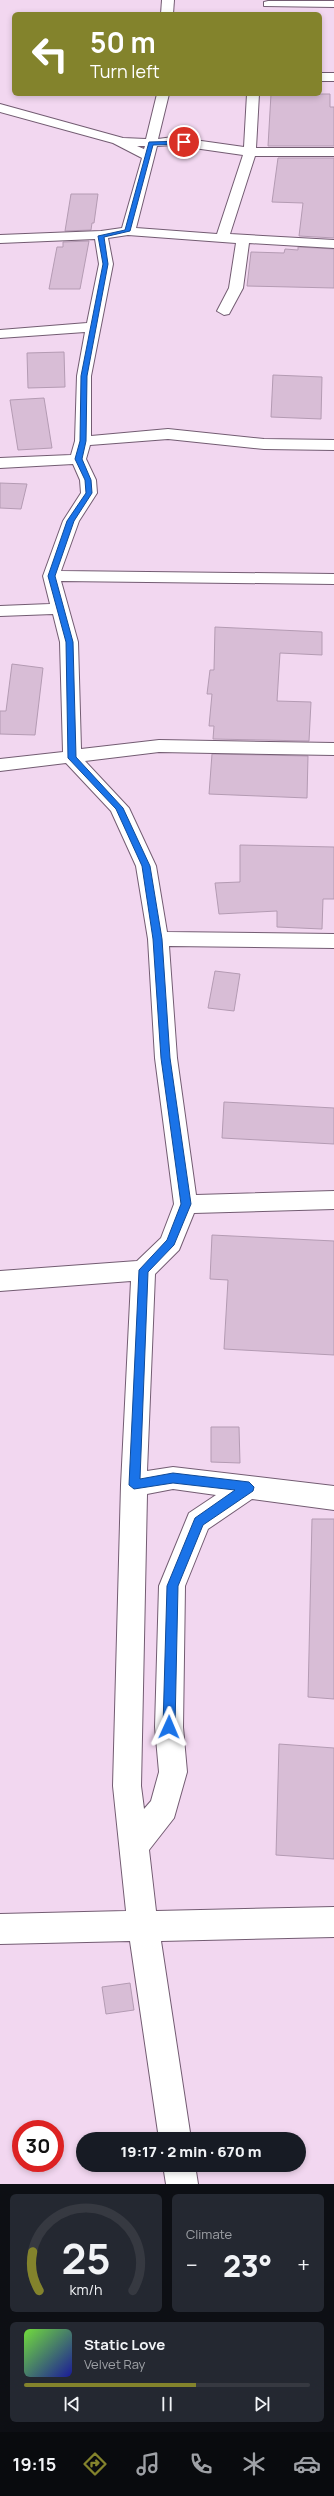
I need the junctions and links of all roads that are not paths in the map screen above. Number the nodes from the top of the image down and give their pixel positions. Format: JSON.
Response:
{"nodes":[{"id":1,"x":168,"y":0,"type":"edge"},
{"id":2,"x":334,"y":4,"type":"edge"},
{"id":3,"x":267,"y":6,"type":"edge"},
{"id":4,"x":167,"y":12,"type":"edge"},
{"id":5,"x":322,"y":77,"type":"edge"},
{"id":6,"x":334,"y":77,"type":"edge"},
{"id":7,"x":163,"y":96,"type":"edge"},
{"id":8,"x":253,"y":96,"type":"edge"},
{"id":9,"x":0,"y":108,"type":"edge"},
{"id":10,"x":117,"y":140,"type":"junction"},
{"id":11,"x":151,"y":143,"type":"junction"},
{"id":12,"x":250,"y":152,"type":"junction"},
{"id":13,"x":334,"y":152,"type":"edge"},
{"id":14,"x":149,"y":157,"type":"junction"},
{"id":15,"x":128,"y":231,"type":"junction"},
{"id":16,"x":101,"y":236,"type":"junction"},
{"id":17,"x":222,"y":238,"type":"junction"},
{"id":18,"x":0,"y":239,"type":"edge"},
{"id":19,"x":243,"y":239,"type":"junction"},
{"id":20,"x":334,"y":244,"type":"edge"},
{"id":21,"x":224,"y":311,"type":"dead end"},
{"id":22,"x":94,"y":327,"type":"junction"},
{"id":23,"x":0,"y":334,"type":"edge"},
{"id":24,"x":334,"y":445,"type":"edge"},
{"id":25,"x":81,"y":450,"type":"junction"},
{"id":26,"x":0,"y":463,"type":"edge"},
{"id":27,"x":52,"y":576,"type":"junction"},
{"id":28,"x":334,"y":579,"type":"edge"},
{"id":29,"x":60,"y":609,"type":"junction"},
{"id":30,"x":0,"y":611,"type":"edge"},
{"id":31,"x":334,"y":749,"type":"edge"},
{"id":32,"x":72,"y":758,"type":"junction"},
{"id":33,"x":0,"y":765,"type":"edge"},
{"id":34,"x":158,"y":939,"type":"junction"},
{"id":35,"x":334,"y":942,"type":"edge"},
{"id":36,"x":334,"y":1200,"type":"edge"},
{"id":37,"x":186,"y":1204,"type":"junction"},
{"id":38,"x":144,"y":1270,"type":"junction"},
{"id":39,"x":0,"y":1281,"type":"edge"},
{"id":40,"x":134,"y":1485,"type":"junction"},
{"id":41,"x":249,"y":1487,"type":"junction"},
{"id":42,"x":334,"y":1498,"type":"edge"},
{"id":43,"x":134,"y":1846,"type":"junction"},
{"id":44,"x":334,"y":1922,"type":"edge"},
{"id":45,"x":143,"y":1924,"type":"junction"},
{"id":46,"x":0,"y":1929,"type":"edge"},
{"id":47,"x":174,"y":2132,"type":"edge"},
{"id":48,"x":180,"y":2172,"type":"edge"},
{"id":49,"x":182,"y":2184,"type":"edge"}],
"edges":[{"from":1,"to":4,"type":"street"},
{"from":2,"to":3,"type":"street"},
{"from":5,"to":6,"type":"street"},
{"from":7,"to":11,"type":"street"},
{"from":8,"to":12,"type":"street"},
{"from":9,"to":10,"type":"street"},
{"from":10,"to":11,"type":"street"},
{"from":10,"to":14,"type":"street"},
{"from":11,"to":12,"type":"street"},
{"from":11,"to":14,"type":"street"},
{"from":12,"to":13,"type":"street"},
{"from":12,"to":17,"type":"street"},
{"from":14,"to":15,"type":"street"},
{"from":15,"to":16,"type":"street"},
{"from":15,"to":17,"type":"street"},
{"from":16,"to":18,"type":"street"},
{"from":16,"to":22,"type":"street"},
{"from":17,"to":19,"type":"street"},
{"from":19,"to":20,"type":"street"},
{"from":19,"to":21,"type":"street"},
{"from":22,"to":23,"type":"street"},
{"from":22,"to":25,"type":"street"},
{"from":24,"to":25,"type":"street"},
{"from":25,"to":26,"type":"street"},
{"from":25,"to":27,"type":"street"},
{"from":27,"to":28,"type":"street"},
{"from":27,"to":29,"type":"street"},
{"from":29,"to":30,"type":"street"},
{"from":29,"to":32,"type":"street"},
{"from":31,"to":32,"type":"street"},
{"from":32,"to":33,"type":"street"},
{"from":32,"to":34,"type":"street"},
{"from":34,"to":35,"type":"street"},
{"from":34,"to":37,"type":"street"},
{"from":36,"to":37,"type":"street"},
{"from":37,"to":38,"type":"street"},
{"from":38,"to":39,"type":"street"},
{"from":38,"to":40,"type":"street"},
{"from":40,"to":41,"type":"street"},
{"from":40,"to":43,"type":"street"},
{"from":41,"to":42,"type":"street"},
{"from":41,"to":43,"type":"street"},
{"from":43,"to":45,"type":"street"},
{"from":44,"to":45,"type":"street"},
{"from":45,"to":46,"type":"street"},
{"from":45,"to":47,"type":"street"},
{"from":48,"to":49,"type":"street"}]}
